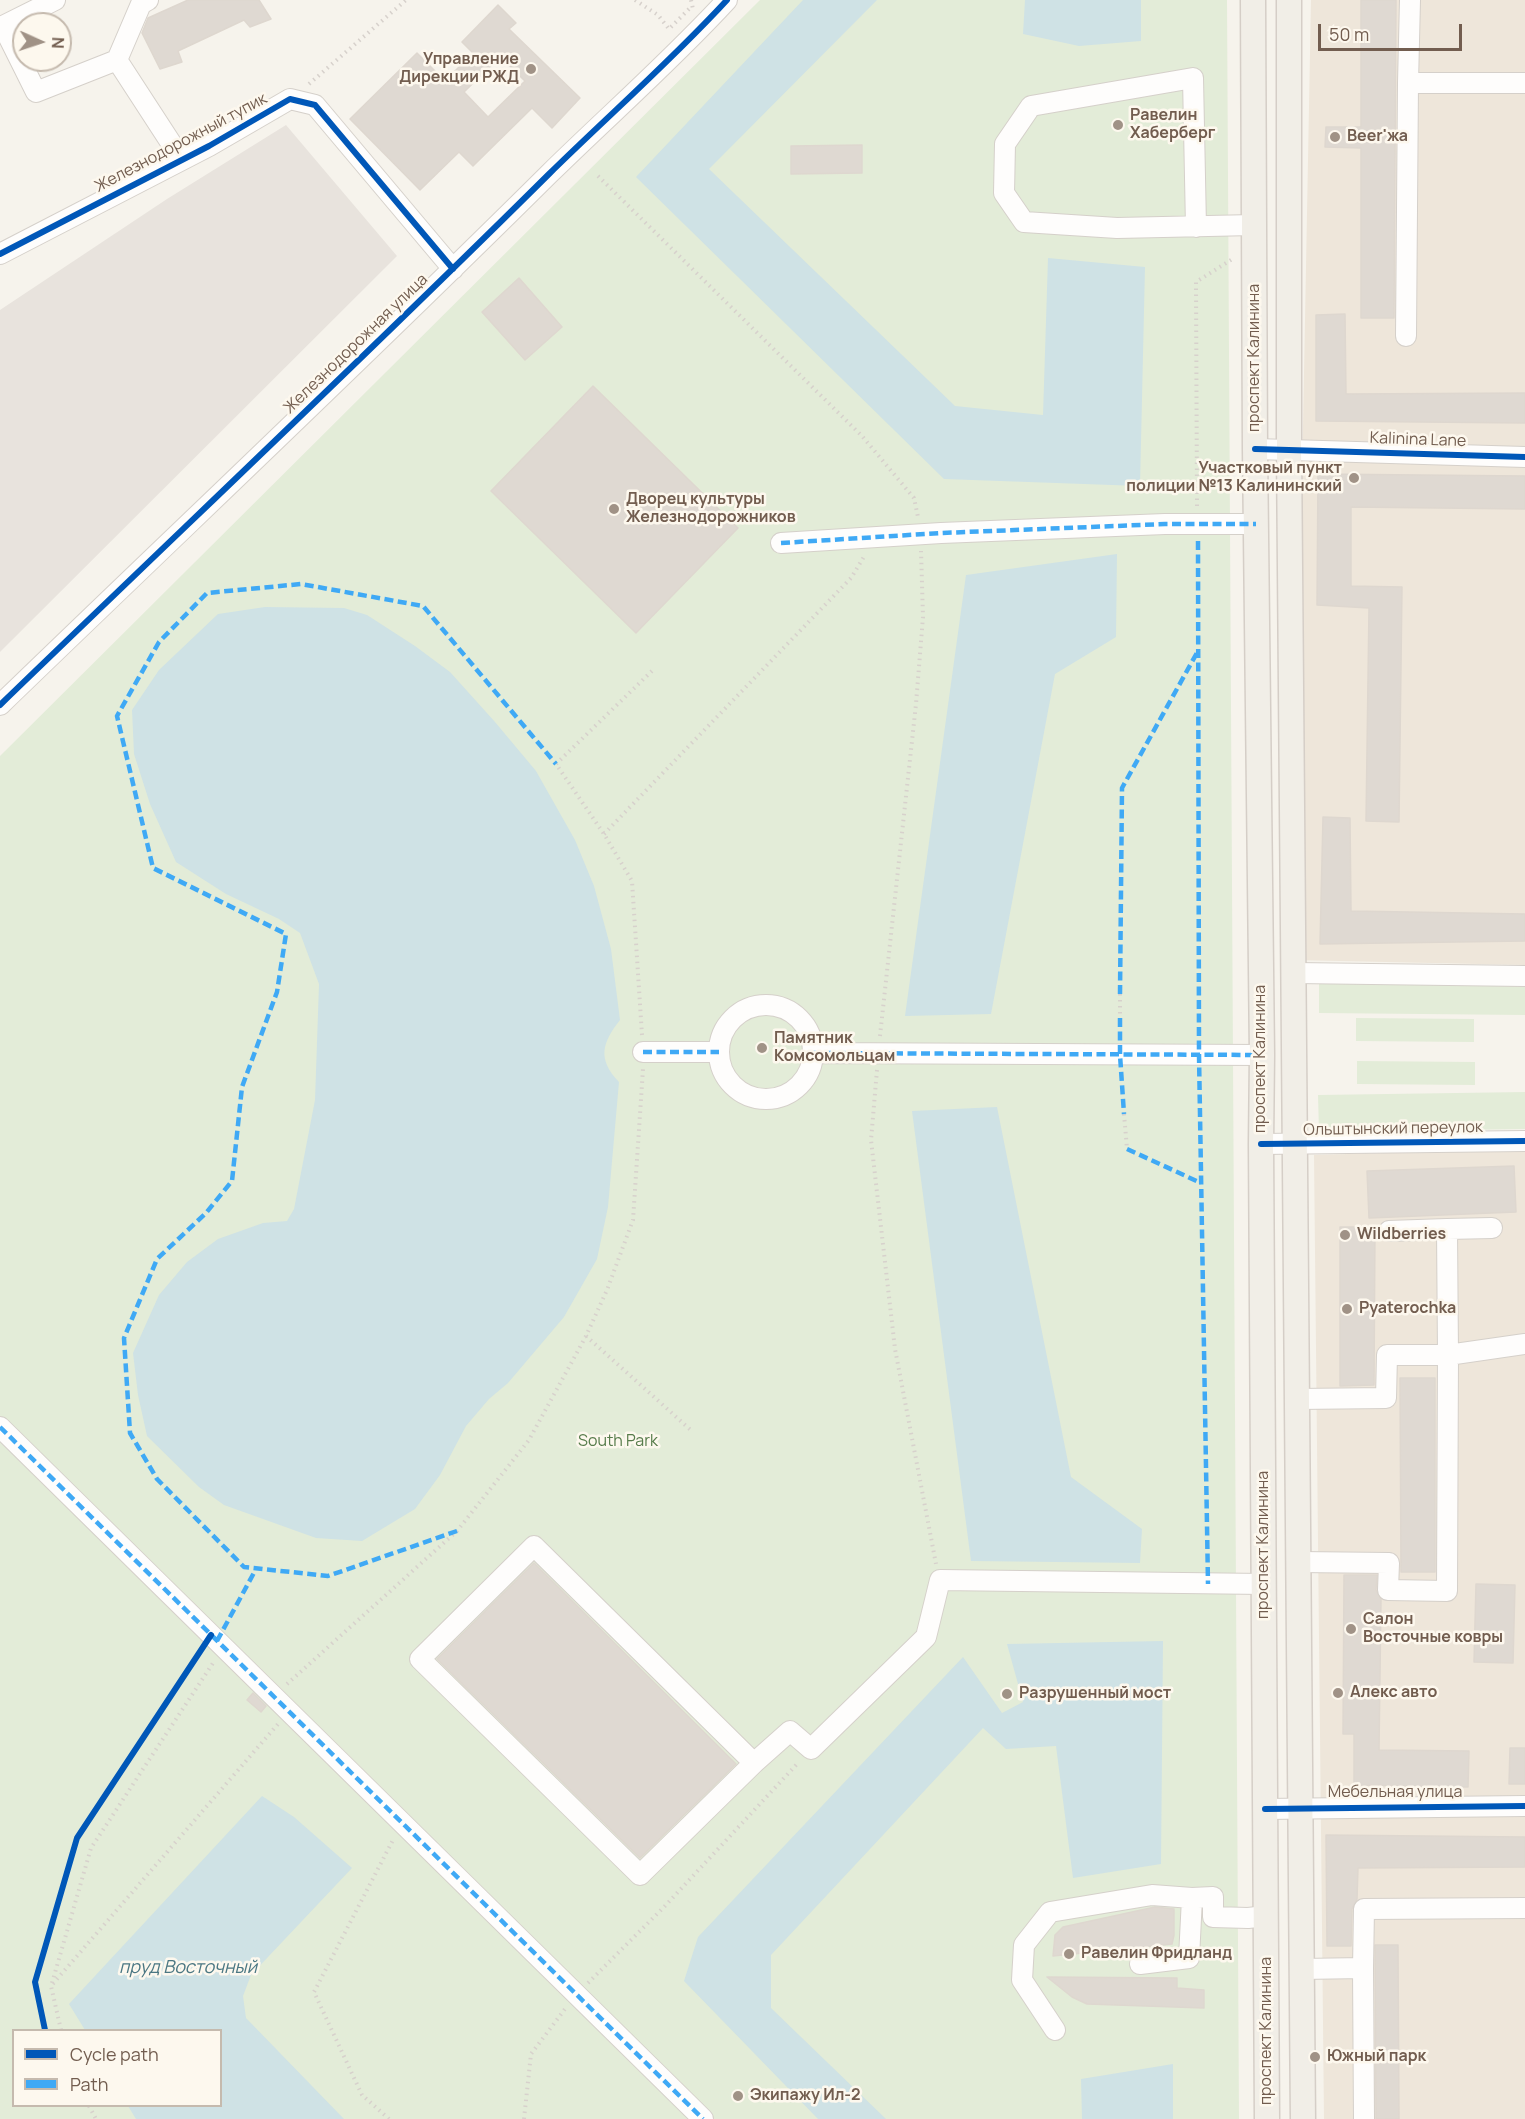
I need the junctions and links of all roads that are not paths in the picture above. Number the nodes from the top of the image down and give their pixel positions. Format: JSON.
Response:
{"nodes":[{"id":1,"x":56,"y":0,"type":"edge"},
{"id":2,"x":148,"y":0,"type":"edge"},
{"id":3,"x":727,"y":0,"type":"edge"},
{"id":4,"x":1253,"y":0,"type":"edge"},
{"id":5,"x":1289,"y":0,"type":"edge"},
{"id":6,"x":1410,"y":0,"type":"edge"},
{"id":7,"x":700,"y":3,"type":"edge"},
{"id":8,"x":697,"y":33,"type":"junction"},
{"id":9,"x":117,"y":60,"type":"junction"},
{"id":10,"x":1408,"y":83,"type":"junction"},
{"id":11,"x":1525,"y":83,"type":"edge"},
{"id":12,"x":182,"y":160,"type":"junction"},
{"id":13,"x":1254,"y":225,"type":"junction"},
{"id":14,"x":1196,"y":226,"type":"junction"},
{"id":15,"x":0,"y":254,"type":"edge"},
{"id":16,"x":453,"y":269,"type":"junction"},
{"id":17,"x":1406,"y":336,"type":"dead end"},
{"id":18,"x":1255,"y":449,"type":"junction"},
{"id":19,"x":1289,"y":449,"type":"junction"},
{"id":20,"x":1525,"y":457,"type":"edge"},
{"id":21,"x":1256,"y":524,"type":"junction"},
{"id":22,"x":781,"y":543,"type":"dead end"},
{"id":23,"x":0,"y":705,"type":"edge"},
{"id":24,"x":1295,"y":973,"type":"junction"},
{"id":25,"x":1525,"y":976,"type":"edge"},
{"id":26,"x":643,"y":1052,"type":"road end"},
{"id":27,"x":719,"y":1052,"type":"junction"},
{"id":28,"x":813,"y":1053,"type":"junction"},
{"id":29,"x":1262,"y":1055,"type":"junction"},
{"id":30,"x":1525,"y":1142,"type":"edge"},
{"id":31,"x":1261,"y":1144,"type":"junction"},
{"id":32,"x":1296,"y":1144,"type":"junction"},
{"id":33,"x":1492,"y":1228,"type":"dead end"},
{"id":34,"x":1447,"y":1229,"type":"junction"},
{"id":35,"x":1389,"y":1231,"type":"dead end"},
{"id":36,"x":1525,"y":1344,"type":"edge"},
{"id":37,"x":1448,"y":1355,"type":"junction"},
{"id":38,"x":1298,"y":1399,"type":"junction"},
{"id":39,"x":0,"y":1428,"type":"edge"},
{"id":40,"x":1299,"y":1562,"type":"junction"},
{"id":41,"x":1264,"y":1584,"type":"junction"},
{"id":42,"x":754,"y":1764,"type":"junction"},
{"id":43,"x":1525,"y":1806,"type":"edge"},
{"id":44,"x":1301,"y":1808,"type":"junction"},
{"id":45,"x":1265,"y":1809,"type":"junction"},
{"id":46,"x":1192,"y":1898,"type":"junction"},
{"id":47,"x":1525,"y":1908,"type":"edge"},
{"id":48,"x":1266,"y":1916,"type":"junction"},
{"id":49,"x":1140,"y":1964,"type":"dead end"},
{"id":50,"x":1363,"y":1968,"type":"junction"},
{"id":51,"x":1302,"y":1969,"type":"junction"},
{"id":52,"x":1055,"y":2030,"type":"dead end"},
{"id":53,"x":703,"y":2119,"type":"edge"},
{"id":54,"x":1267,"y":2119,"type":"edge"},
{"id":55,"x":1303,"y":2119,"type":"edge"},
{"id":56,"x":1364,"y":2119,"type":"edge"}],
"edges":[{"from":1,"to":9,"type":"street"},
{"from":2,"to":9,"type":"street"},
{"from":3,"to":8,"type":"street","name":"Железнодорожная улица"},
{"from":4,"to":13,"type":"main road","name":"проспект Калинина"},
{"from":5,"to":19,"type":"main road","name":"проспект Калинина"},
{"from":6,"to":10,"type":"street"},
{"from":7,"to":8,"type":"street","name":"Железнодорожная улица"},
{"from":8,"to":16,"type":"street","name":"Железнодорожная улица"},
{"from":9,"to":12,"type":"street"},
{"from":10,"to":11,"type":"street"},
{"from":10,"to":17,"type":"street"},
{"from":12,"to":15,"type":"street","name":"Железнодорожный тупик"},
{"from":12,"to":16,"type":"street","name":"Железнодорожный тупик"},
{"from":13,"to":14,"type":"street"},
{"from":13,"to":18,"type":"main road","name":"проспект Калинина"},
{"from":14,"to":14,"type":"street"},
{"from":16,"to":23,"type":"street","name":"Железнодорожная улица"},
{"from":18,"to":19,"type":"street"},
{"from":18,"to":21,"type":"main road","name":"проспект Калинина"},
{"from":19,"to":20,"type":"street"},
{"from":19,"to":24,"type":"main road","name":"проспект Калинина"},
{"from":21,"to":22,"type":"street"},
{"from":21,"to":29,"type":"main road","name":"проспект Калинина"},
{"from":24,"to":25,"type":"street"},
{"from":24,"to":32,"type":"main road","name":"проспект Калинина"},
{"from":26,"to":27,"type":"street"},
{"from":27,"to":28,"type":"street"},
{"from":27,"to":28,"type":"street"},
{"from":28,"to":29,"type":"street"},
{"from":29,"to":31,"type":"main road","name":"проспект Калинина"},
{"from":30,"to":32,"type":"street","name":"Ольштынский переулок"},
{"from":31,"to":32,"type":"street","name":"Ольштынский переулок"},
{"from":31,"to":41,"type":"main road","name":"проспект Калинина"},
{"from":32,"to":38,"type":"main road","name":"проспект Калинина"},
{"from":33,"to":34,"type":"street"},
{"from":34,"to":35,"type":"street"},
{"from":34,"to":37,"type":"street"},
{"from":36,"to":37,"type":"street"},
{"from":37,"to":38,"type":"street"},
{"from":37,"to":40,"type":"street"},
{"from":38,"to":40,"type":"main road","name":"проспект Калинина"},
{"from":39,"to":53,"type":"street"},
{"from":40,"to":44,"type":"main road","name":"проспект Калинина"},
{"from":41,"to":42,"type":"street"},
{"from":41,"to":45,"type":"main road","name":"проспект Калинина"},
{"from":42,"to":42,"type":"street"},
{"from":43,"to":44,"type":"street","name":"Мебельная улица"},
{"from":44,"to":45,"type":"street","name":"Мебельная улица"},
{"from":44,"to":51,"type":"main road","name":"проспект Калинина"},
{"from":45,"to":48,"type":"main road","name":"проспект Калинина"},
{"from":46,"to":48,"type":"street"},
{"from":46,"to":49,"type":"street"},
{"from":46,"to":52,"type":"street"},
{"from":47,"to":50,"type":"street"},
{"from":48,"to":54,"type":"main road","name":"проспект Калинина"},
{"from":50,"to":51,"type":"street"},
{"from":50,"to":56,"type":"street"},
{"from":51,"to":55,"type":"main road","name":"проспект Калинина"}]}
